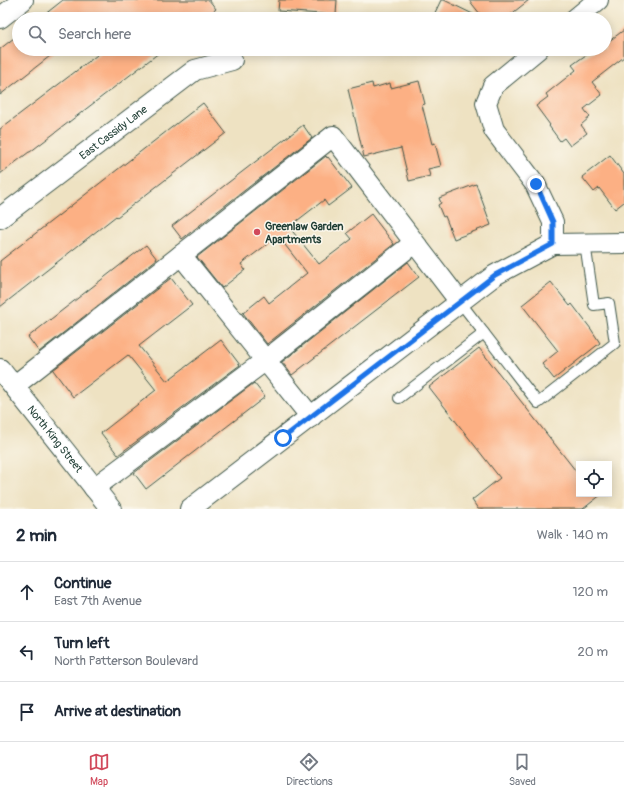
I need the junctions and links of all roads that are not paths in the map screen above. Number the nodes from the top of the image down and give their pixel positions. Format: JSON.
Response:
{"nodes":[{"id":1,"x":23,"y":0,"type":"edge"},
{"id":2,"x":598,"y":0,"type":"edge"},
{"id":3,"x":583,"y":12,"type":"edge"},
{"id":4,"x":0,"y":18,"type":"edge"},
{"id":5,"x":529,"y":56,"type":"edge"},
{"id":6,"x":232,"y":60,"type":"dead end"},
{"id":7,"x":0,"y":218,"type":"edge"},
{"id":8,"x":414,"y":243,"type":"junction"},
{"id":9,"x":585,"y":243,"type":"junction"},
{"id":10,"x":624,"y":243,"type":"edge"},
{"id":11,"x":553,"y":244,"type":"junction"},
{"id":12,"x":181,"y":255,"type":"junction"},
{"id":13,"x":460,"y":302,"type":"junction"},
{"id":14,"x":484,"y":333,"type":"junction"},
{"id":15,"x":266,"y":360,"type":"junction"},
{"id":16,"x":0,"y":369,"type":"edge"},
{"id":17,"x":14,"y":386,"type":"junction"},
{"id":18,"x":399,"y":398,"type":"dead end"},
{"id":19,"x":311,"y":417,"type":"junction"},
{"id":20,"x":94,"y":488,"type":"junction"},
{"id":21,"x":111,"y":509,"type":"edge"},
{"id":22,"x":190,"y":509,"type":"edge"}],
"edges":[{"from":1,"to":4,"type":"street"},
{"from":2,"to":3,"type":"street"},
{"from":5,"to":11,"type":"street"},
{"from":6,"to":7,"type":"street","name":"East Cassidy Lane"},
{"from":8,"to":12,"type":"street"},
{"from":8,"to":13,"type":"street"},
{"from":8,"to":15,"type":"street"},
{"from":9,"to":10,"type":"street"},
{"from":9,"to":11,"type":"street"},
{"from":9,"to":14,"type":"lane"},
{"from":11,"to":13,"type":"street"},
{"from":12,"to":15,"type":"street"},
{"from":12,"to":17,"type":"street"},
{"from":13,"to":14,"type":"lane"},
{"from":13,"to":19,"type":"street"},
{"from":14,"to":18,"type":"lane"},
{"from":15,"to":19,"type":"street"},
{"from":15,"to":20,"type":"street"},
{"from":16,"to":17,"type":"street","name":"North King Street"},
{"from":17,"to":20,"type":"street","name":"North King Street"},
{"from":19,"to":22,"type":"street"},
{"from":20,"to":21,"type":"street","name":"North King Street"}]}
